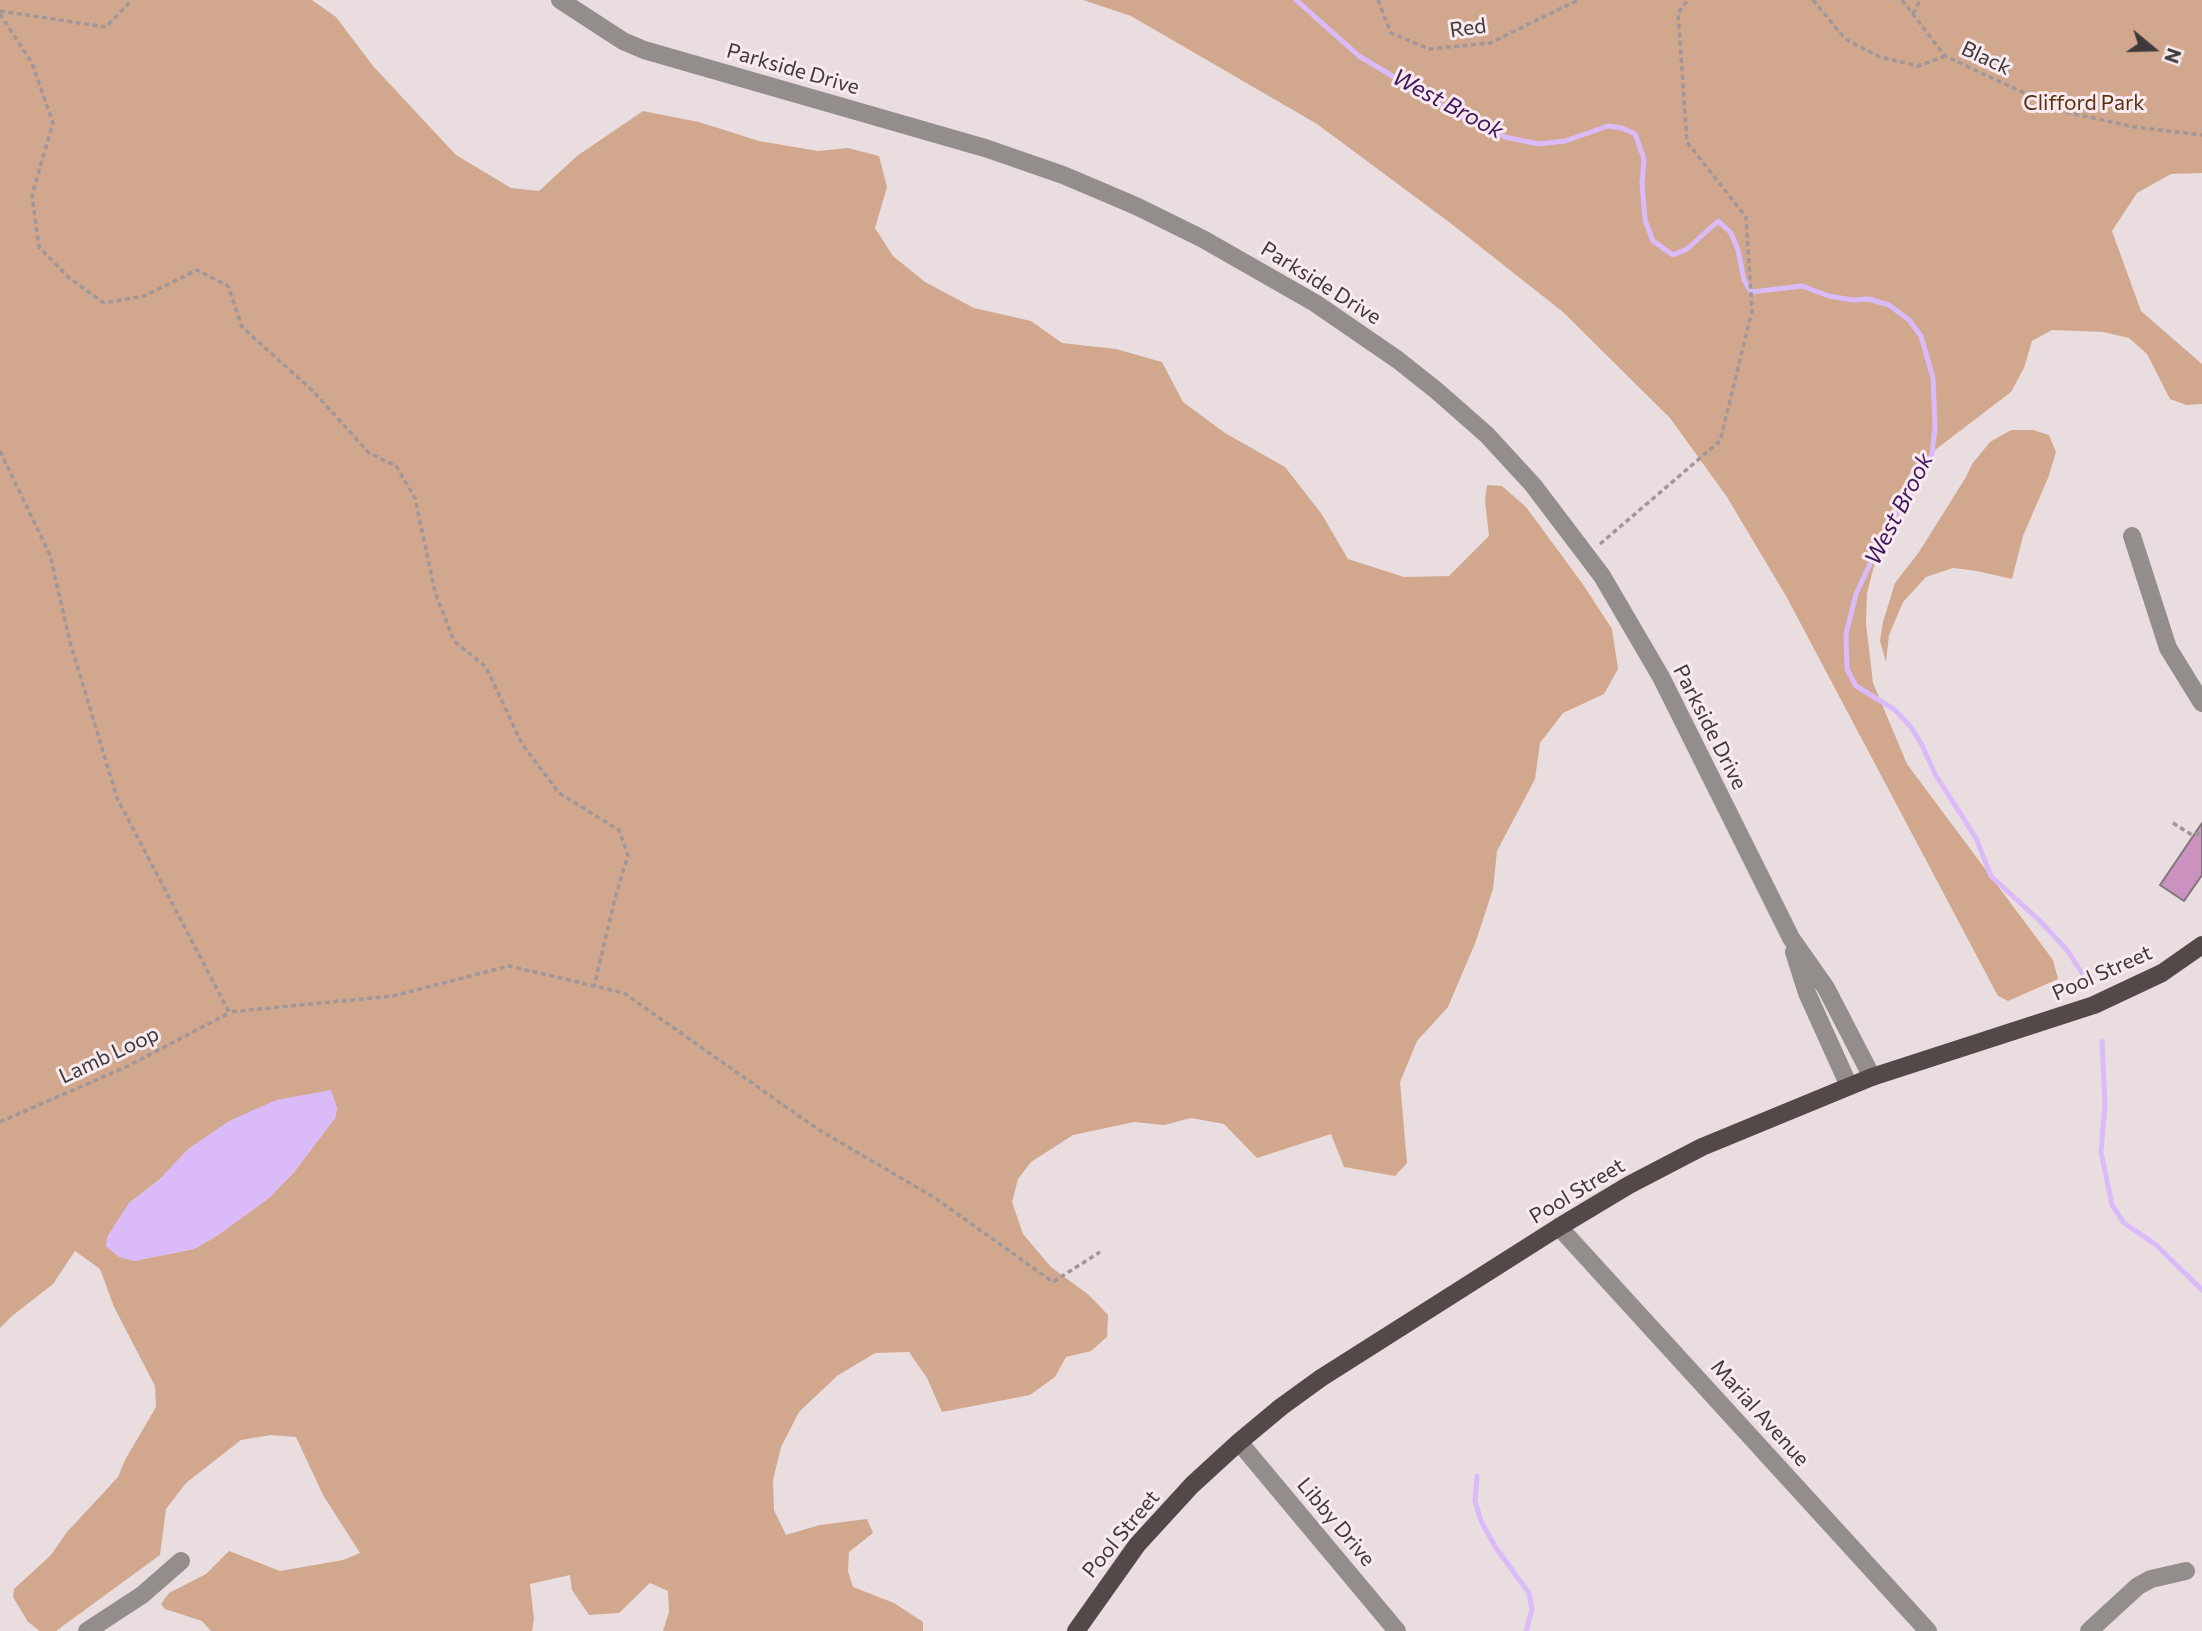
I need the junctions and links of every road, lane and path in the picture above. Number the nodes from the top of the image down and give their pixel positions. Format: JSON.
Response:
{"nodes":[{"id":1,"x":132,"y":0,"type":"edge"},
{"id":2,"x":560,"y":0,"type":"edge"},
{"id":3,"x":1378,"y":0,"type":"edge"},
{"id":4,"x":1578,"y":0,"type":"edge"},
{"id":5,"x":1688,"y":0,"type":"edge"},
{"id":6,"x":1814,"y":0,"type":"edge"},
{"id":7,"x":1902,"y":0,"type":"edge"},
{"id":8,"x":1920,"y":0,"type":"edge"},
{"id":9,"x":0,"y":13,"type":"edge"},
{"id":10,"x":1913,"y":14,"type":"junction"},
{"id":11,"x":1945,"y":56,"type":"junction"},
{"id":12,"x":2202,"y":135,"type":"edge"},
{"id":13,"x":0,"y":451,"type":"edge"},
{"id":14,"x":2132,"y":536,"type":"dead end"},
{"id":15,"x":1587,"y":555,"type":"junction"},
{"id":16,"x":2202,"y":703,"type":"edge"},
{"id":17,"x":2173,"y":823,"type":"dead end"},
{"id":18,"x":2202,"y":833,"type":"edge"},
{"id":19,"x":1791,"y":938,"type":"junction"},
{"id":20,"x":2202,"y":946,"type":"edge"},
{"id":21,"x":594,"y":987,"type":"junction"},
{"id":22,"x":229,"y":1012,"type":"junction"},
{"id":23,"x":1872,"y":1077,"type":"junction"},
{"id":24,"x":1849,"y":1086,"type":"junction"},
{"id":25,"x":0,"y":1122,"type":"edge"},
{"id":26,"x":1559,"y":1227,"type":"junction"},
{"id":27,"x":1100,"y":1252,"type":"dead end"},
{"id":28,"x":1239,"y":1442,"type":"junction"},
{"id":29,"x":181,"y":1561,"type":"dead end"},
{"id":30,"x":2186,"y":1571,"type":"dead end"},
{"id":31,"x":87,"y":1631,"type":"edge"},
{"id":32,"x":1076,"y":1631,"type":"edge"},
{"id":33,"x":1397,"y":1631,"type":"edge"},
{"id":34,"x":1928,"y":1631,"type":"edge"},
{"id":35,"x":2089,"y":1631,"type":"edge"}],
"edges":[{"from":1,"to":9,"type":"path"},
{"from":2,"to":15,"type":"street","name":"Parkside Drive"},
{"from":3,"to":4,"type":"path","name":"Red"},
{"from":5,"to":15,"type":"path"},
{"from":6,"to":11,"type":"path"},
{"from":7,"to":10,"type":"path","name":"Black"},
{"from":8,"to":10,"type":"path"},
{"from":9,"to":21,"type":"path"},
{"from":10,"to":11,"type":"path","name":"Black"},
{"from":11,"to":12,"type":"path","name":"Black"},
{"from":13,"to":22,"type":"path"},
{"from":14,"to":16,"type":"street"},
{"from":15,"to":19,"type":"street","name":"Parkside Drive"},
{"from":17,"to":18,"type":"path"},
{"from":19,"to":23,"type":"street","name":"Parkside Drive"},
{"from":19,"to":24,"type":"street","name":"Parkside Drive"},
{"from":20,"to":23,"type":"main road","name":"Pool Street"},
{"from":21,"to":22,"type":"path"},
{"from":21,"to":27,"type":"path"},
{"from":22,"to":25,"type":"path","name":"Lamb Loop"},
{"from":23,"to":24,"type":"main road","name":"Pool Street"},
{"from":24,"to":26,"type":"main road","name":"Pool Street"},
{"from":26,"to":28,"type":"main road","name":"Pool Street"},
{"from":26,"to":34,"type":"street","name":"Marial Avenue"},
{"from":28,"to":32,"type":"main road","name":"Pool Street"},
{"from":28,"to":33,"type":"street","name":"Libby Drive"},
{"from":29,"to":31,"type":"street"},
{"from":30,"to":35,"type":"street"}]}
